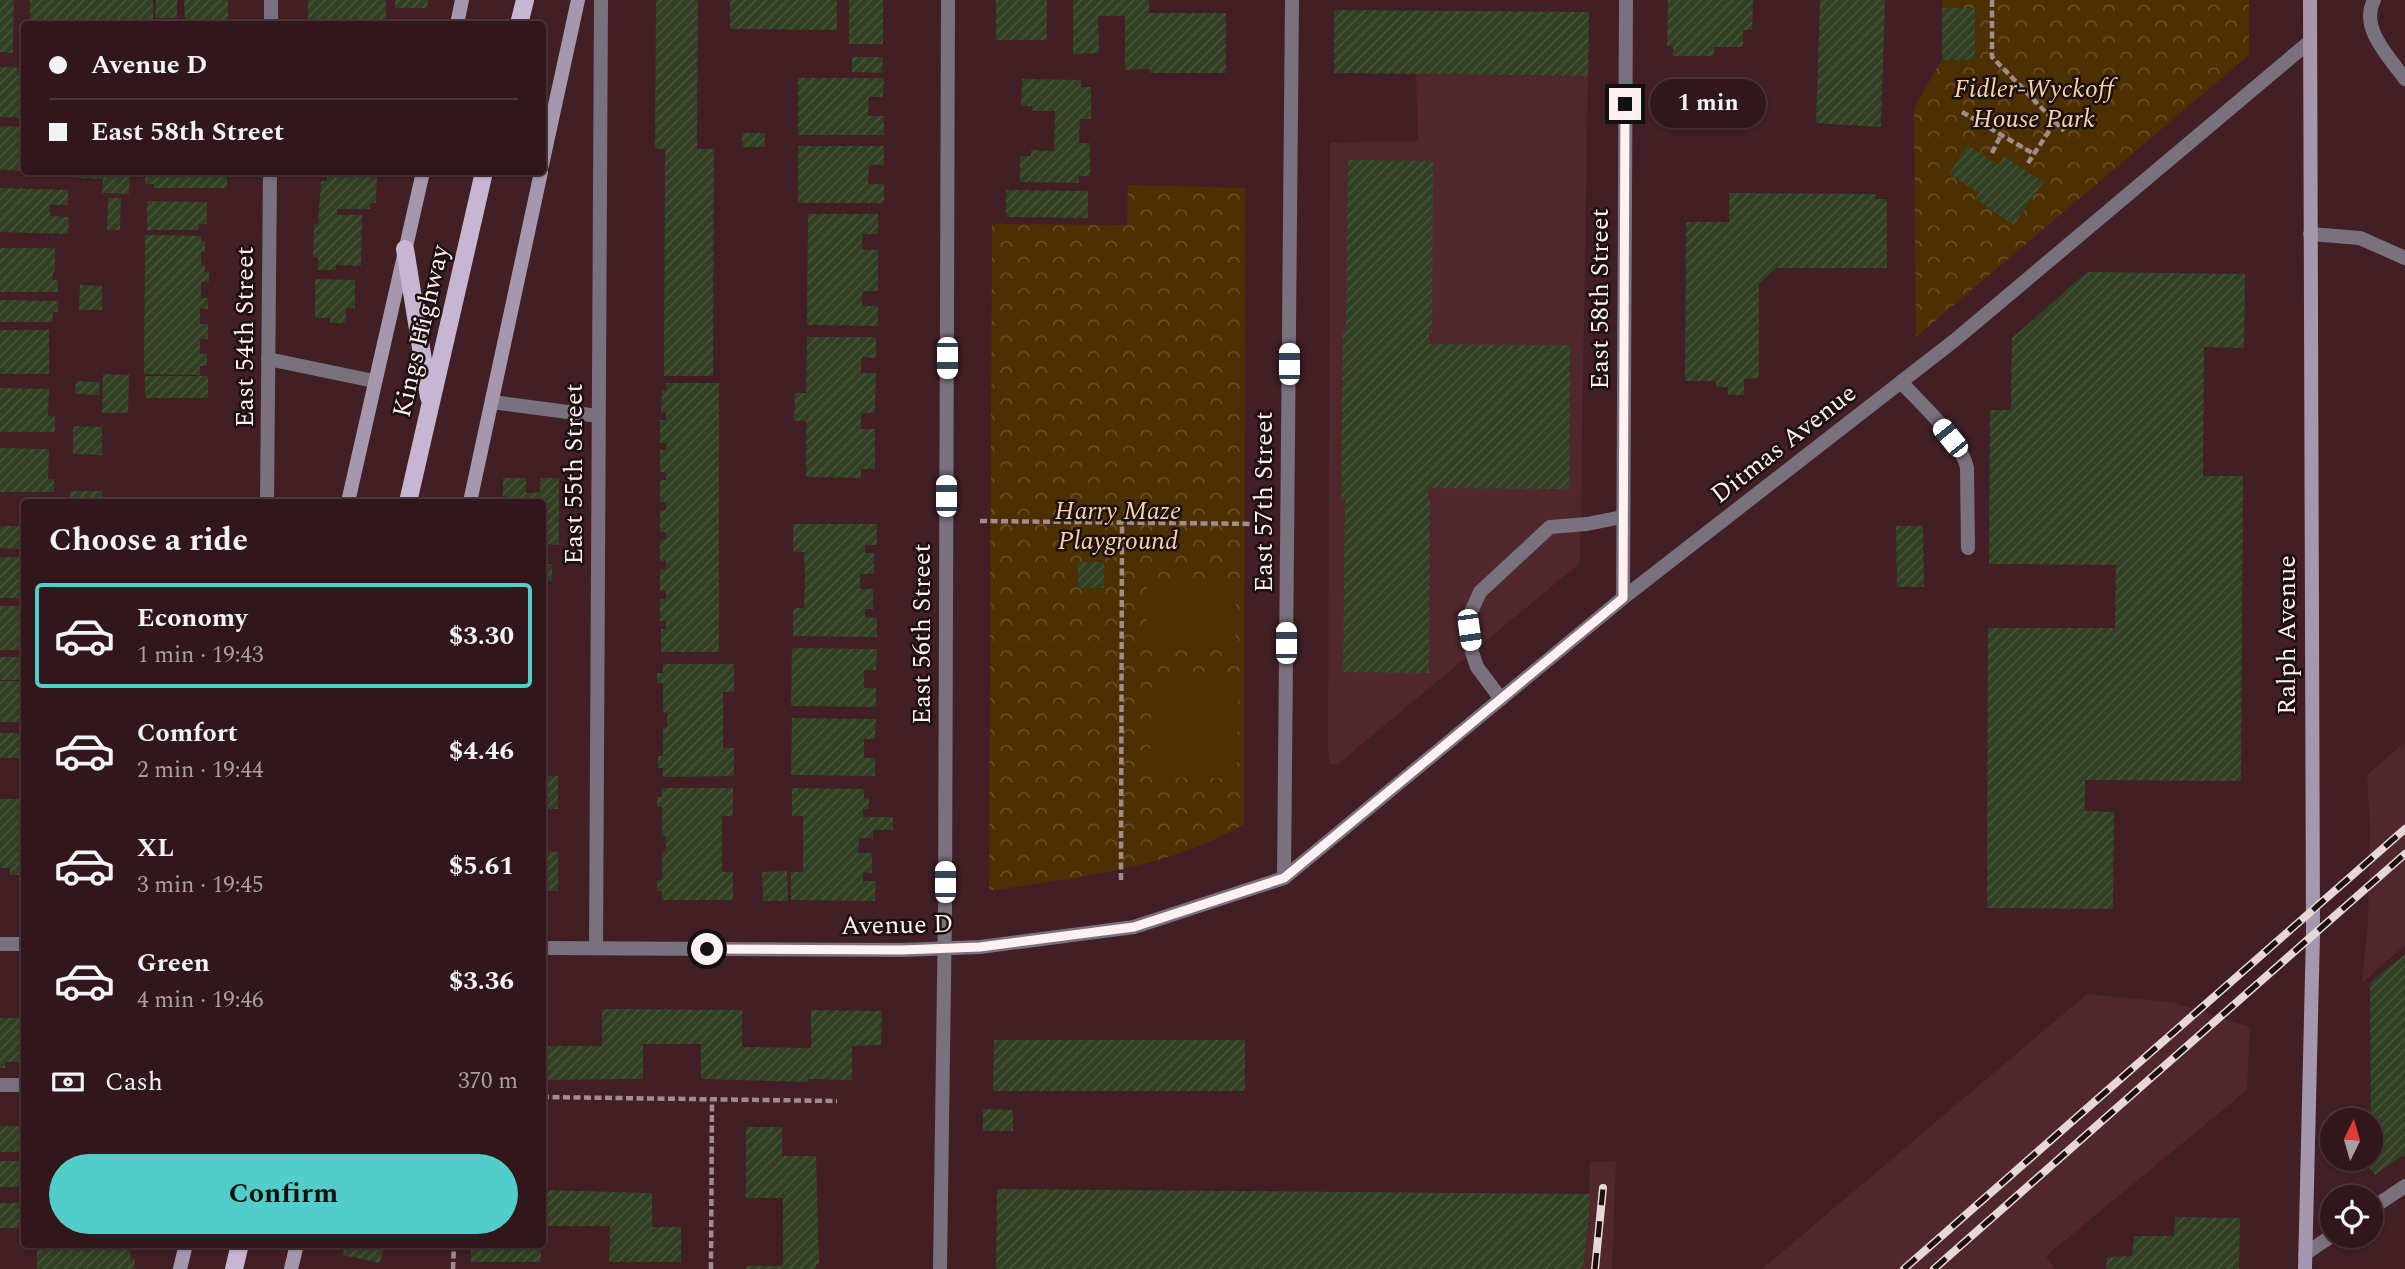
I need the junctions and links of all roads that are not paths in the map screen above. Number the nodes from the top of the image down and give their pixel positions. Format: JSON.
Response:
{"nodes":[{"id":1,"x":271,"y":0,"type":"edge"},
{"id":2,"x":462,"y":0,"type":"edge"},
{"id":3,"x":524,"y":0,"type":"edge"},
{"id":4,"x":578,"y":0,"type":"edge"},
{"id":5,"x":600,"y":0,"type":"edge"},
{"id":6,"x":948,"y":0,"type":"edge"},
{"id":7,"x":1292,"y":0,"type":"edge"},
{"id":8,"x":1626,"y":0,"type":"edge"},
{"id":9,"x":2310,"y":0,"type":"edge"},
{"id":10,"x":2372,"y":7,"type":"edge"},
{"id":11,"x":271,"y":21,"type":"edge"},
{"id":12,"x":458,"y":21,"type":"edge"},
{"id":13,"x":520,"y":21,"type":"edge"},
{"id":14,"x":2308,"y":43,"type":"junction"},
{"id":15,"x":2405,"y":79,"type":"edge"},
{"id":16,"x":546,"y":147,"type":"edge"},
{"id":17,"x":270,"y":175,"type":"edge"},
{"id":18,"x":422,"y":175,"type":"edge"},
{"id":19,"x":484,"y":175,"type":"edge"},
{"id":20,"x":540,"y":175,"type":"edge"},
{"id":21,"x":2310,"y":234,"type":"junction"},
{"id":22,"x":405,"y":249,"type":"junction"},
{"id":23,"x":2405,"y":258,"type":"edge"},
{"id":24,"x":268,"y":359,"type":"junction"},
{"id":25,"x":374,"y":381,"type":"junction"},
{"id":26,"x":1901,"y":382,"type":"junction"},
{"id":27,"x":492,"y":402,"type":"junction"},
{"id":28,"x":430,"y":406,"type":"junction"},
{"id":29,"x":598,"y":416,"type":"junction"},
{"id":30,"x":267,"y":499,"type":"edge"},
{"id":31,"x":349,"y":499,"type":"edge"},
{"id":32,"x":409,"y":499,"type":"edge"},
{"id":33,"x":471,"y":499,"type":"edge"},
{"id":34,"x":1622,"y":517,"type":"junction"},
{"id":35,"x":1968,"y":548,"type":"dead end"},
{"id":36,"x":1623,"y":598,"type":"junction"},
{"id":37,"x":1501,"y":699,"type":"junction"},
{"id":38,"x":1284,"y":878,"type":"junction"},
{"id":39,"x":0,"y":944,"type":"edge"},
{"id":40,"x":21,"y":944,"type":"edge"},
{"id":41,"x":546,"y":948,"type":"edge"},
{"id":42,"x":596,"y":948,"type":"junction"},
{"id":43,"x":944,"y":948,"type":"junction"},
{"id":44,"x":0,"y":1085,"type":"edge"},
{"id":45,"x":21,"y":1086,"type":"edge"},
{"id":46,"x":2405,"y":1186,"type":"edge"},
{"id":47,"x":2383,"y":1201,"type":"edge"},
{"id":48,"x":2320,"y":1244,"type":"edge"},
{"id":49,"x":185,"y":1248,"type":"edge"},
{"id":50,"x":239,"y":1248,"type":"edge"},
{"id":51,"x":295,"y":1248,"type":"edge"},
{"id":52,"x":2305,"y":1254,"type":"junction"},
{"id":53,"x":180,"y":1269,"type":"edge"},
{"id":54,"x":234,"y":1269,"type":"edge"},
{"id":55,"x":291,"y":1269,"type":"edge"},
{"id":56,"x":940,"y":1269,"type":"edge"},
{"id":57,"x":2305,"y":1269,"type":"edge"}],
"edges":[{"from":1,"to":11,"type":"street"},
{"from":2,"to":12,"type":"main road"},
{"from":3,"to":13,"type":"main road"},
{"from":4,"to":16,"type":"main road"},
{"from":5,"to":29,"type":"street","name":"East 55th Street"},
{"from":6,"to":43,"type":"street","name":"East 56th Street"},
{"from":7,"to":38,"type":"street","name":"East 57th Street"},
{"from":8,"to":34,"type":"street","name":"East 58th Street"},
{"from":9,"to":14,"type":"main road","name":"Ralph Avenue"},
{"from":10,"to":15,"type":"street"},
{"from":14,"to":21,"type":"main road","name":"Ralph Avenue"},
{"from":14,"to":26,"type":"street","name":"Ditmas Avenue"},
{"from":17,"to":24,"type":"street","name":"East 54th Street"},
{"from":18,"to":22,"type":"main road","name":"Kings Highway"},
{"from":19,"to":28,"type":"main road","name":"Kings Highway"},
{"from":20,"to":27,"type":"main road"},
{"from":21,"to":23,"type":"street"},
{"from":21,"to":52,"type":"main road","name":"Ralph Avenue"},
{"from":22,"to":25,"type":"main road","name":"Kings Highway"},
{"from":22,"to":28,"type":"main road"},
{"from":24,"to":25,"type":"street","name":"Kings Highway"},
{"from":24,"to":30,"type":"street","name":"East 54th Street"},
{"from":25,"to":31,"type":"main road","name":"Kings Highway"},
{"from":26,"to":35,"type":"street"},
{"from":26,"to":36,"type":"street","name":"Ditmas Avenue"},
{"from":27,"to":29,"type":"street"},
{"from":27,"to":33,"type":"main road"},
{"from":28,"to":32,"type":"main road","name":"Kings Highway"},
{"from":29,"to":42,"type":"street","name":"East 55th Street"},
{"from":34,"to":36,"type":"street","name":"East 58th Street"},
{"from":34,"to":37,"type":"street"},
{"from":36,"to":37,"type":"street","name":"Ditmas Avenue"},
{"from":37,"to":38,"type":"street","name":"Ditmas Avenue"},
{"from":38,"to":43,"type":"street","name":"Avenue D"},
{"from":39,"to":40,"type":"street"},
{"from":41,"to":42,"type":"street","name":"Avenue D"},
{"from":42,"to":43,"type":"street","name":"Avenue D"},
{"from":43,"to":56,"type":"street","name":"East 56th Street"},
{"from":44,"to":45,"type":"street"},
{"from":46,"to":47,"type":"street"},
{"from":48,"to":52,"type":"street"},
{"from":49,"to":53,"type":"main road"},
{"from":50,"to":54,"type":"main road"},
{"from":51,"to":55,"type":"main road"},
{"from":52,"to":57,"type":"main road","name":"Ralph Avenue"}]}
